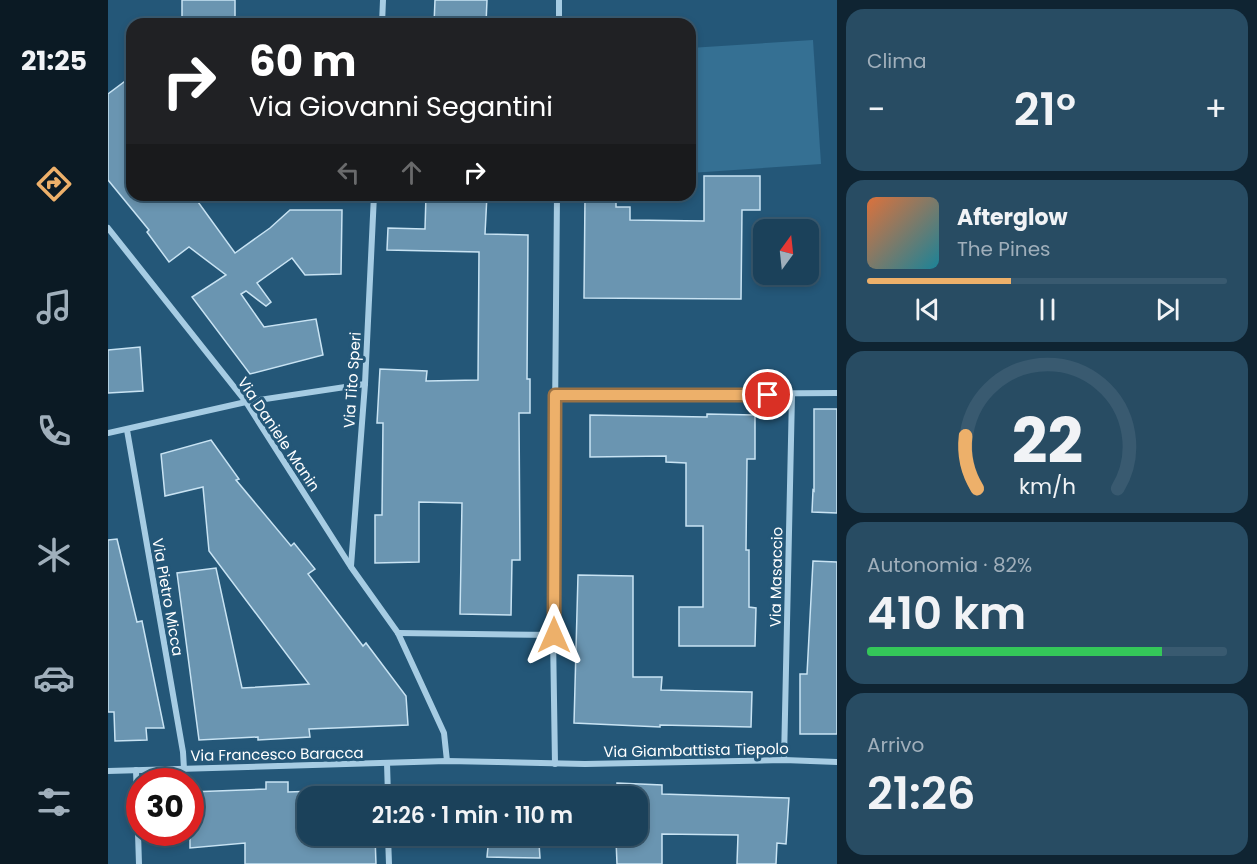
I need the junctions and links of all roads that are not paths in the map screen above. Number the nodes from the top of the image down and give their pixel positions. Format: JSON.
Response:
{"nodes":[{"id":1,"x":383,"y":0,"type":"edge"},
{"id":2,"x":559,"y":0,"type":"edge"},
{"id":3,"x":382,"y":18,"type":"edge"},
{"id":4,"x":559,"y":18,"type":"edge"},
{"id":5,"x":374,"y":201,"type":"edge"},
{"id":6,"x":557,"y":201,"type":"edge"},
{"id":7,"x":108,"y":228,"type":"edge"},
{"id":8,"x":365,"y":384,"type":"junction"},
{"id":9,"x":837,"y":393,"type":"edge"},
{"id":10,"x":555,"y":395,"type":"junction"},
{"id":11,"x":792,"y":395,"type":"junction"},
{"id":12,"x":246,"y":402,"type":"junction"},
{"id":13,"x":127,"y":430,"type":"junction"},
{"id":14,"x":108,"y":434,"type":"edge"},
{"id":15,"x":351,"y":567,"type":"junction"},
{"id":16,"x":398,"y":633,"type":"junction"},
{"id":17,"x":554,"y":635,"type":"junction"},
{"id":18,"x":784,"y":760,"type":"junction"},
{"id":19,"x":447,"y":761,"type":"junction"},
{"id":20,"x":837,"y":762,"type":"edge"},
{"id":21,"x":387,"y":763,"type":"junction"},
{"id":22,"x":555,"y":764,"type":"junction"},
{"id":23,"x":184,"y":768,"type":"edge"},
{"id":24,"x":204,"y":768,"type":"edge"},
{"id":25,"x":126,"y":770,"type":"edge"},
{"id":26,"x":108,"y":771,"type":"edge"},
{"id":27,"x":388,"y":786,"type":"edge"},
{"id":28,"x":138,"y":846,"type":"edge"},
{"id":29,"x":388,"y":846,"type":"edge"},
{"id":30,"x":139,"y":864,"type":"edge"},
{"id":31,"x":389,"y":864,"type":"edge"}],
"edges":[{"from":1,"to":3,"type":"street"},
{"from":2,"to":4,"type":"street"},
{"from":5,"to":8,"type":"street","name":"Via Tito Speri"},
{"from":6,"to":10,"type":"street"},
{"from":7,"to":12,"type":"street","name":"Via Daniele Manin"},
{"from":8,"to":12,"type":"street"},
{"from":8,"to":15,"type":"street","name":"Via Tito Speri"},
{"from":9,"to":11,"type":"street"},
{"from":10,"to":11,"type":"street"},
{"from":10,"to":17,"type":"street"},
{"from":11,"to":18,"type":"street","name":"Via Masaccio"},
{"from":12,"to":13,"type":"street"},
{"from":12,"to":15,"type":"street","name":"Via Daniele Manin"},
{"from":13,"to":14,"type":"street"},
{"from":13,"to":23,"type":"street","name":"Via Pietro Micca"},
{"from":15,"to":16,"type":"street","name":"Via Daniele Manin"},
{"from":16,"to":17,"type":"street"},
{"from":16,"to":19,"type":"street","name":"Via Daniele Manin"},
{"from":17,"to":22,"type":"street"},
{"from":18,"to":20,"type":"street","name":"Via Giambattista Tiepolo"},
{"from":18,"to":22,"type":"street","name":"Via Giambattista Tiepolo"},
{"from":19,"to":21,"type":"street","name":"Via Francesco Baracca"},
{"from":19,"to":22,"type":"street","name":"Via Giambattista Tiepolo"},
{"from":21,"to":24,"type":"street","name":"Via Francesco Baracca"},
{"from":21,"to":27,"type":"street"},
{"from":25,"to":26,"type":"street","name":"Via Francesco Baracca"},
{"from":28,"to":30,"type":"street"},
{"from":29,"to":31,"type":"street"}]}
